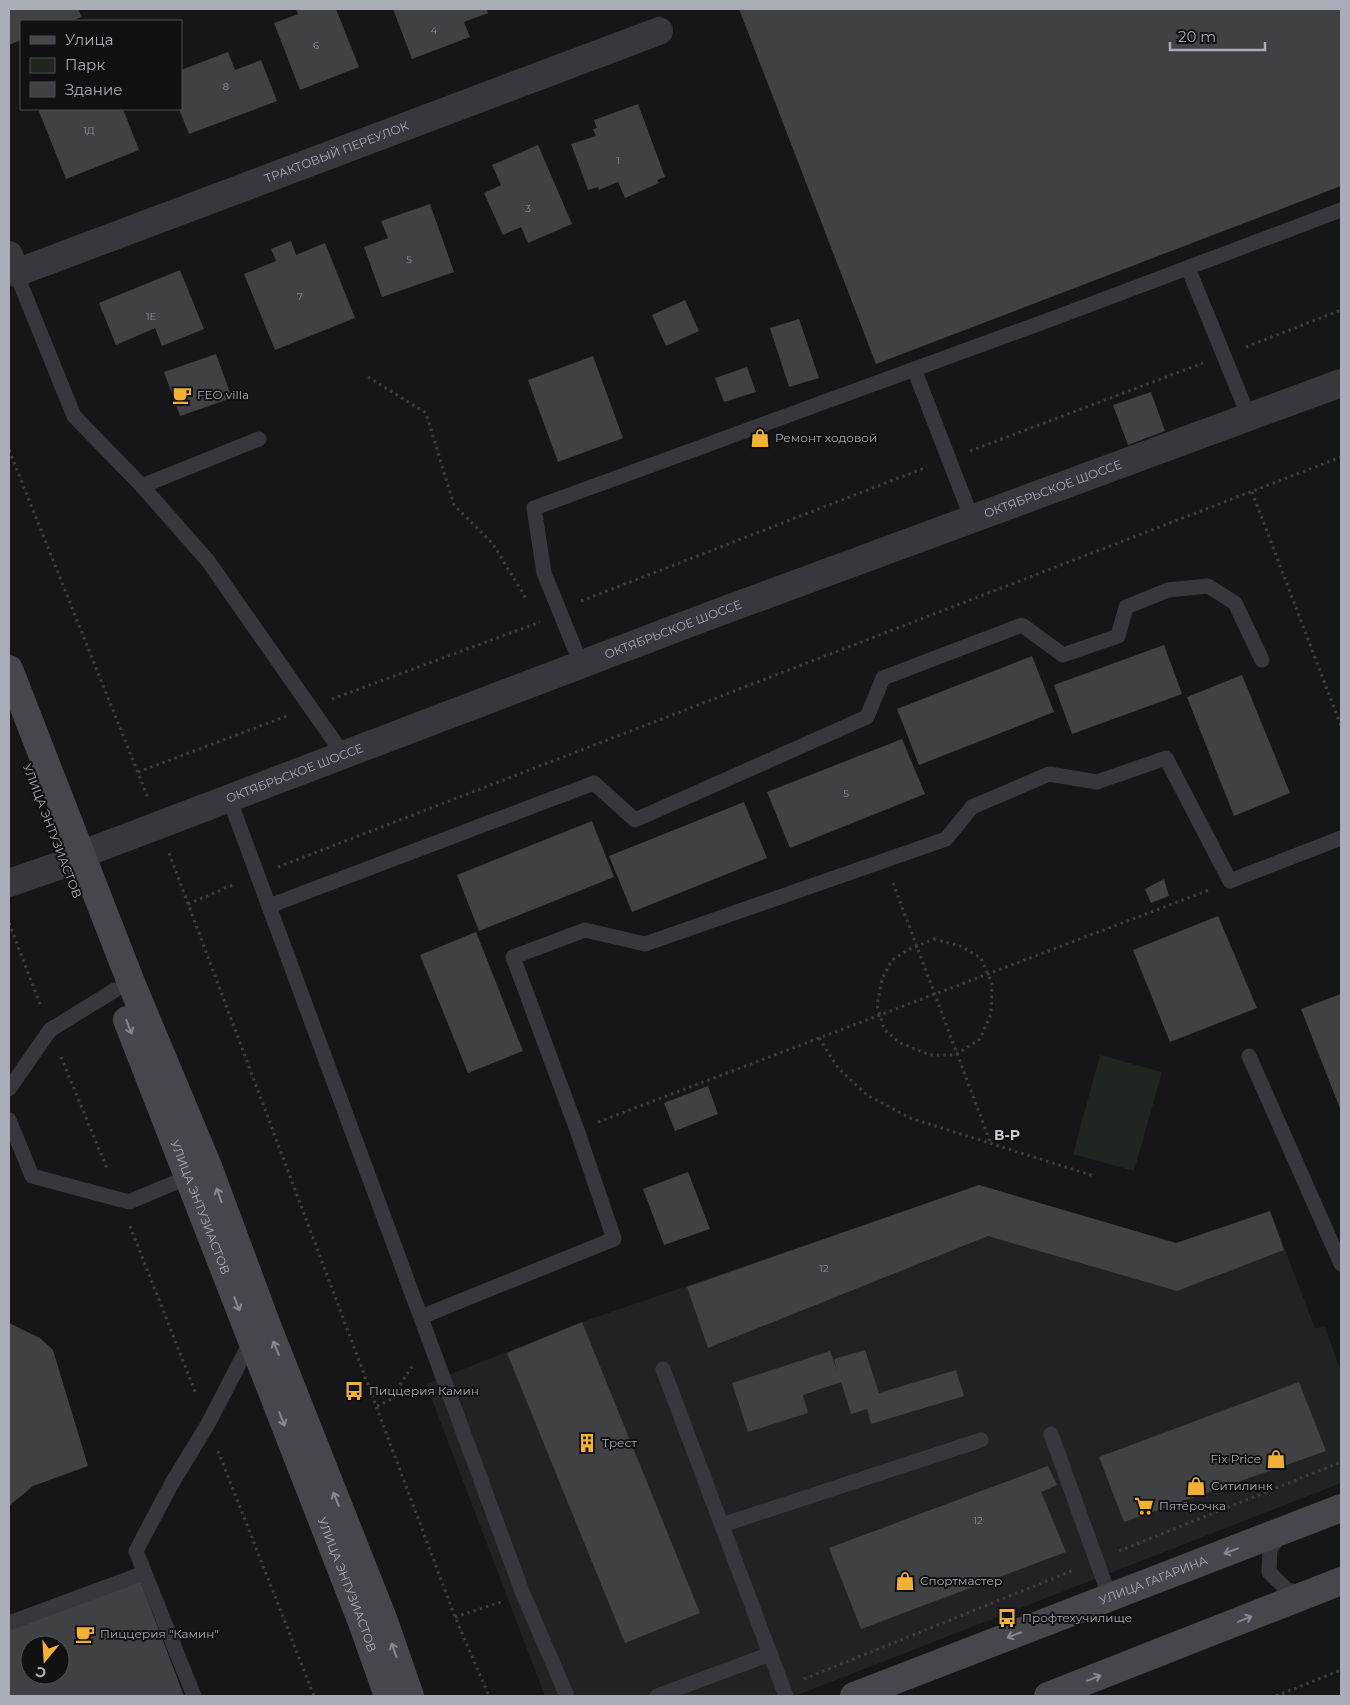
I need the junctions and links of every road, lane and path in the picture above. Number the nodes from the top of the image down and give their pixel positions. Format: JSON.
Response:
{"nodes":[{"id":1,"x":659,"y":31,"type":"dead end"},
{"id":2,"x":1341,"y":210,"type":"edge"},
{"id":3,"x":12,"y":264,"type":"edge"},
{"id":4,"x":1188,"y":268,"type":"junction"},
{"id":5,"x":1341,"y":310,"type":"edge"},
{"id":6,"x":1224,"y":355,"type":"junction"},
{"id":7,"x":914,"y":368,"type":"junction"},
{"id":8,"x":368,"y":377,"type":"dead end"},
{"id":9,"x":1341,"y":382,"type":"edge"},
{"id":10,"x":1249,"y":417,"type":"junction"},
{"id":11,"x":259,"y":439,"type":"dead end"},
{"id":12,"x":9,"y":450,"type":"edge"},
{"id":13,"x":1341,"y":457,"type":"edge"},
{"id":14,"x":949,"y":458,"type":"junction"},
{"id":15,"x":142,"y":486,"type":"junction"},
{"id":16,"x":1252,"y":492,"type":"junction"},
{"id":17,"x":972,"y":519,"type":"junction"},
{"id":18,"x":531,"y":606,"type":"dead end"},
{"id":19,"x":558,"y":609,"type":"junction"},
{"id":20,"x":535,"y":614,"type":"dead end"},
{"id":21,"x":540,"y":622,"type":"junction"},
{"id":22,"x":542,"y":631,"type":"dead end"},
{"id":23,"x":1262,"y":660,"type":"dead end"},
{"id":24,"x":581,"y":664,"type":"junction"},
{"id":25,"x":9,"y":669,"type":"edge"},
{"id":26,"x":310,"y":707,"type":"junction"},
{"id":27,"x":9,"y":721,"type":"edge"},
{"id":28,"x":1341,"y":726,"type":"edge"},
{"id":29,"x":343,"y":754,"type":"junction"},
{"id":30,"x":138,"y":772,"type":"junction"},
{"id":31,"x":229,"y":798,"type":"junction"},
{"id":32,"x":159,"y":825,"type":"junction"},
{"id":33,"x":1341,"y":838,"type":"edge"},
{"id":34,"x":72,"y":860,"type":"junction"},
{"id":35,"x":884,"y":860,"type":"junction"},
{"id":36,"x":257,"y":875,"type":"junction"},
{"id":37,"x":1230,"y":881,"type":"junction"},
{"id":38,"x":9,"y":883,"type":"edge"},
{"id":39,"x":188,"y":904,"type":"junction"},
{"id":40,"x":268,"y":906,"type":"junction"},
{"id":41,"x":9,"y":923,"type":"edge"},
{"id":42,"x":917,"y":946,"type":"junction"},
{"id":43,"x":988,"y":974,"type":"junction"},
{"id":44,"x":123,"y":988,"type":"junction"},
{"id":45,"x":935,"y":994,"type":"junction"},
{"id":46,"x":880,"y":1015,"type":"junction"},
{"id":47,"x":50,"y":1030,"type":"junction"},
{"id":48,"x":818,"y":1038,"type":"junction"},
{"id":49,"x":957,"y":1054,"type":"junction"},
{"id":50,"x":1249,"y":1056,"type":"dead end"},
{"id":51,"x":9,"y":1089,"type":"edge"},
{"id":52,"x":9,"y":1120,"type":"edge"},
{"id":53,"x":577,"y":1130,"type":"junction"},
{"id":54,"x":992,"y":1145,"type":"junction"},
{"id":55,"x":199,"y":1173,"type":"junction"},
{"id":56,"x":1094,"y":1176,"type":"dead end"},
{"id":57,"x":120,"y":1199,"type":"junction"},
{"id":58,"x":1341,"y":1264,"type":"edge"},
{"id":59,"x":421,"y":1317,"type":"junction"},
{"id":60,"x":429,"y":1340,"type":"junction"},
{"id":61,"x":251,"y":1341,"type":"junction"},
{"id":62,"x":663,"y":1369,"type":"dead end"},
{"id":63,"x":377,"y":1406,"type":"junction"},
{"id":64,"x":208,"y":1424,"type":"junction"},
{"id":65,"x":1051,"y":1434,"type":"dead end"},
{"id":66,"x":981,"y":1440,"type":"dead end"},
{"id":67,"x":1341,"y":1462,"type":"edge"},
{"id":68,"x":1341,"y":1508,"type":"edge"},
{"id":69,"x":722,"y":1525,"type":"junction"},
{"id":70,"x":1285,"y":1530,"type":"junction"},
{"id":71,"x":1097,"y":1561,"type":"junction"},
{"id":72,"x":144,"y":1573,"type":"junction"},
{"id":73,"x":1341,"y":1581,"type":"edge"},
{"id":74,"x":523,"y":1594,"type":"junction"},
{"id":75,"x":1309,"y":1594,"type":"junction"},
{"id":76,"x":1110,"y":1598,"type":"junction"},
{"id":77,"x":455,"y":1617,"type":"junction"},
{"id":78,"x":9,"y":1623,"type":"edge"},
{"id":79,"x":770,"y":1654,"type":"junction"},
{"id":80,"x":1341,"y":1670,"type":"edge"},
{"id":81,"x":784,"y":1692,"type":"edge"},
{"id":82,"x":194,"y":1696,"type":"edge"},
{"id":83,"x":314,"y":1696,"type":"edge"},
{"id":84,"x":388,"y":1696,"type":"edge"},
{"id":85,"x":410,"y":1696,"type":"edge"},
{"id":86,"x":489,"y":1696,"type":"edge"},
{"id":87,"x":567,"y":1696,"type":"edge"},
{"id":88,"x":657,"y":1696,"type":"edge"},
{"id":89,"x":854,"y":1696,"type":"edge"},
{"id":90,"x":1048,"y":1696,"type":"edge"},
{"id":91,"x":1276,"y":1696,"type":"edge"}],
"edges":[{"from":1,"to":3,"type":"street","name":"ТРАКТОВЫЙ ПЕРЕУЛОК"},
{"from":2,"to":4,"type":"lane"},
{"from":3,"to":15,"type":"lane"},
{"from":4,"to":6,"type":"lane"},
{"from":4,"to":7,"type":"lane"},
{"from":5,"to":6,"type":"path"},
{"from":6,"to":10,"type":"lane"},
{"from":6,"to":14,"type":"path"},
{"from":7,"to":14,"type":"lane"},
{"from":7,"to":19,"type":"lane"},
{"from":8,"to":18,"type":"path"},
{"from":9,"to":10,"type":"street","name":"ОКТЯБРЬСКОЕ ШОССЕ"},
{"from":10,"to":17,"type":"street","name":"ОКТЯБРЬСКОЕ ШОССЕ"},
{"from":11,"to":15,"type":"lane"},
{"from":12,"to":30,"type":"path"},
{"from":13,"to":16,"type":"path"},
{"from":14,"to":17,"type":"lane"},
{"from":14,"to":19,"type":"path"},
{"from":15,"to":26,"type":"lane"},
{"from":16,"to":28,"type":"path"},
{"from":16,"to":36,"type":"path"},
{"from":17,"to":24,"type":"street","name":"ОКТЯБРЬСКОЕ ШОССЕ"},
{"from":19,"to":21,"type":"path"},
{"from":19,"to":24,"type":"lane"},
{"from":20,"to":21,"type":"path"},
{"from":21,"to":22,"type":"path"},
{"from":21,"to":26,"type":"path"},
{"from":23,"to":40,"type":"lane"},
{"from":24,"to":29,"type":"street","name":"ОКТЯБРЬСКОЕ ШОССЕ"},
{"from":25,"to":34,"type":"street"},
{"from":26,"to":29,"type":"lane"},
{"from":26,"to":30,"type":"path"},
{"from":27,"to":34,"type":"street","name":"УЛИЦА ЭНТУЗИАСТОВ"},
{"from":29,"to":31,"type":"street","name":"ОКТЯБРЬСКОЕ ШОССЕ"},
{"from":30,"to":32,"type":"path"},
{"from":31,"to":32,"type":"street","name":"ОКТЯБРЬСКОЕ ШОССЕ"},
{"from":31,"to":36,"type":"lane"},
{"from":32,"to":34,"type":"street","name":"ОКТЯБРЬСКОЕ ШОССЕ"},
{"from":32,"to":39,"type":"path"},
{"from":33,"to":37,"type":"lane"},
{"from":34,"to":38,"type":"street","name":"ОКТЯБРЬСКОЕ ШОССЕ"},
{"from":34,"to":44,"type":"street","name":"УЛИЦА ЭНТУЗИАСТОВ"},
{"from":35,"to":37,"type":"lane"},
{"from":35,"to":42,"type":"path"},
{"from":35,"to":53,"type":"lane"},
{"from":36,"to":39,"type":"path"},
{"from":36,"to":40,"type":"lane"},
{"from":37,"to":43,"type":"path"},
{"from":39,"to":63,"type":"path"},
{"from":40,"to":59,"type":"lane"},
{"from":41,"to":47,"type":"path"},
{"from":42,"to":43,"type":"path"},
{"from":42,"to":45,"type":"path"},
{"from":42,"to":46,"type":"path"},
{"from":43,"to":45,"type":"path"},
{"from":43,"to":49,"type":"path"},
{"from":44,"to":47,"type":"lane"},
{"from":44,"to":55,"type":"street","name":"УЛИЦА ЭНТУЗИАСТОВ"},
{"from":45,"to":46,"type":"path"},
{"from":45,"to":49,"type":"path"},
{"from":46,"to":48,"type":"path"},
{"from":46,"to":49,"type":"path"},
{"from":47,"to":51,"type":"lane"},
{"from":47,"to":57,"type":"path"},
{"from":48,"to":53,"type":"path"},
{"from":48,"to":54,"type":"path"},
{"from":49,"to":54,"type":"path"},
{"from":50,"to":58,"type":"lane"},
{"from":52,"to":57,"type":"lane"},
{"from":53,"to":59,"type":"lane"},
{"from":54,"to":56,"type":"path"},
{"from":55,"to":57,"type":"lane"},
{"from":55,"to":61,"type":"street","name":"УЛИЦА ЭНТУЗИАСТОВ","one_way":true},
{"from":85,"to":55,"type":"street","one_way":true},
{"from":57,"to":64,"type":"path"},
{"from":59,"to":60,"type":"lane"},
{"from":60,"to":63,"type":"path"},
{"from":60,"to":74,"type":"lane"},
{"from":61,"to":64,"type":"lane"},
{"from":61,"to":84,"type":"street","name":"УЛИЦА ЭНТУЗИАСТОВ","one_way":true},
{"from":62,"to":69,"type":"lane"},
{"from":63,"to":77,"type":"path"},
{"from":64,"to":72,"type":"lane"},
{"from":64,"to":83,"type":"path"},
{"from":65,"to":71,"type":"lane"},
{"from":66,"to":69,"type":"lane"},
{"from":67,"to":71,"type":"path"},
{"from":68,"to":70,"type":"street","name":"УЛИЦА ГАГАРИНА"},
{"from":69,"to":79,"type":"lane"},
{"from":70,"to":75,"type":"lane"},
{"from":70,"to":76,"type":"street","name":"УЛИЦА ГАГАРИНА","one_way":true},
{"from":71,"to":76,"type":"lane"},
{"from":71,"to":81,"type":"path"},
{"from":72,"to":78,"type":"lane"},
{"from":72,"to":82,"type":"lane"},
{"from":73,"to":75,"type":"street"},
{"from":74,"to":77,"type":"path"},
{"from":74,"to":87,"type":"lane"},
{"from":90,"to":75,"type":"street","one_way":true},
{"from":76,"to":89,"type":"street","name":"УЛИЦА ГАГАРИНА","one_way":true},
{"from":77,"to":86,"type":"path"},
{"from":79,"to":81,"type":"lane"},
{"from":79,"to":88,"type":"lane"},
{"from":80,"to":91,"type":"path"}]}
